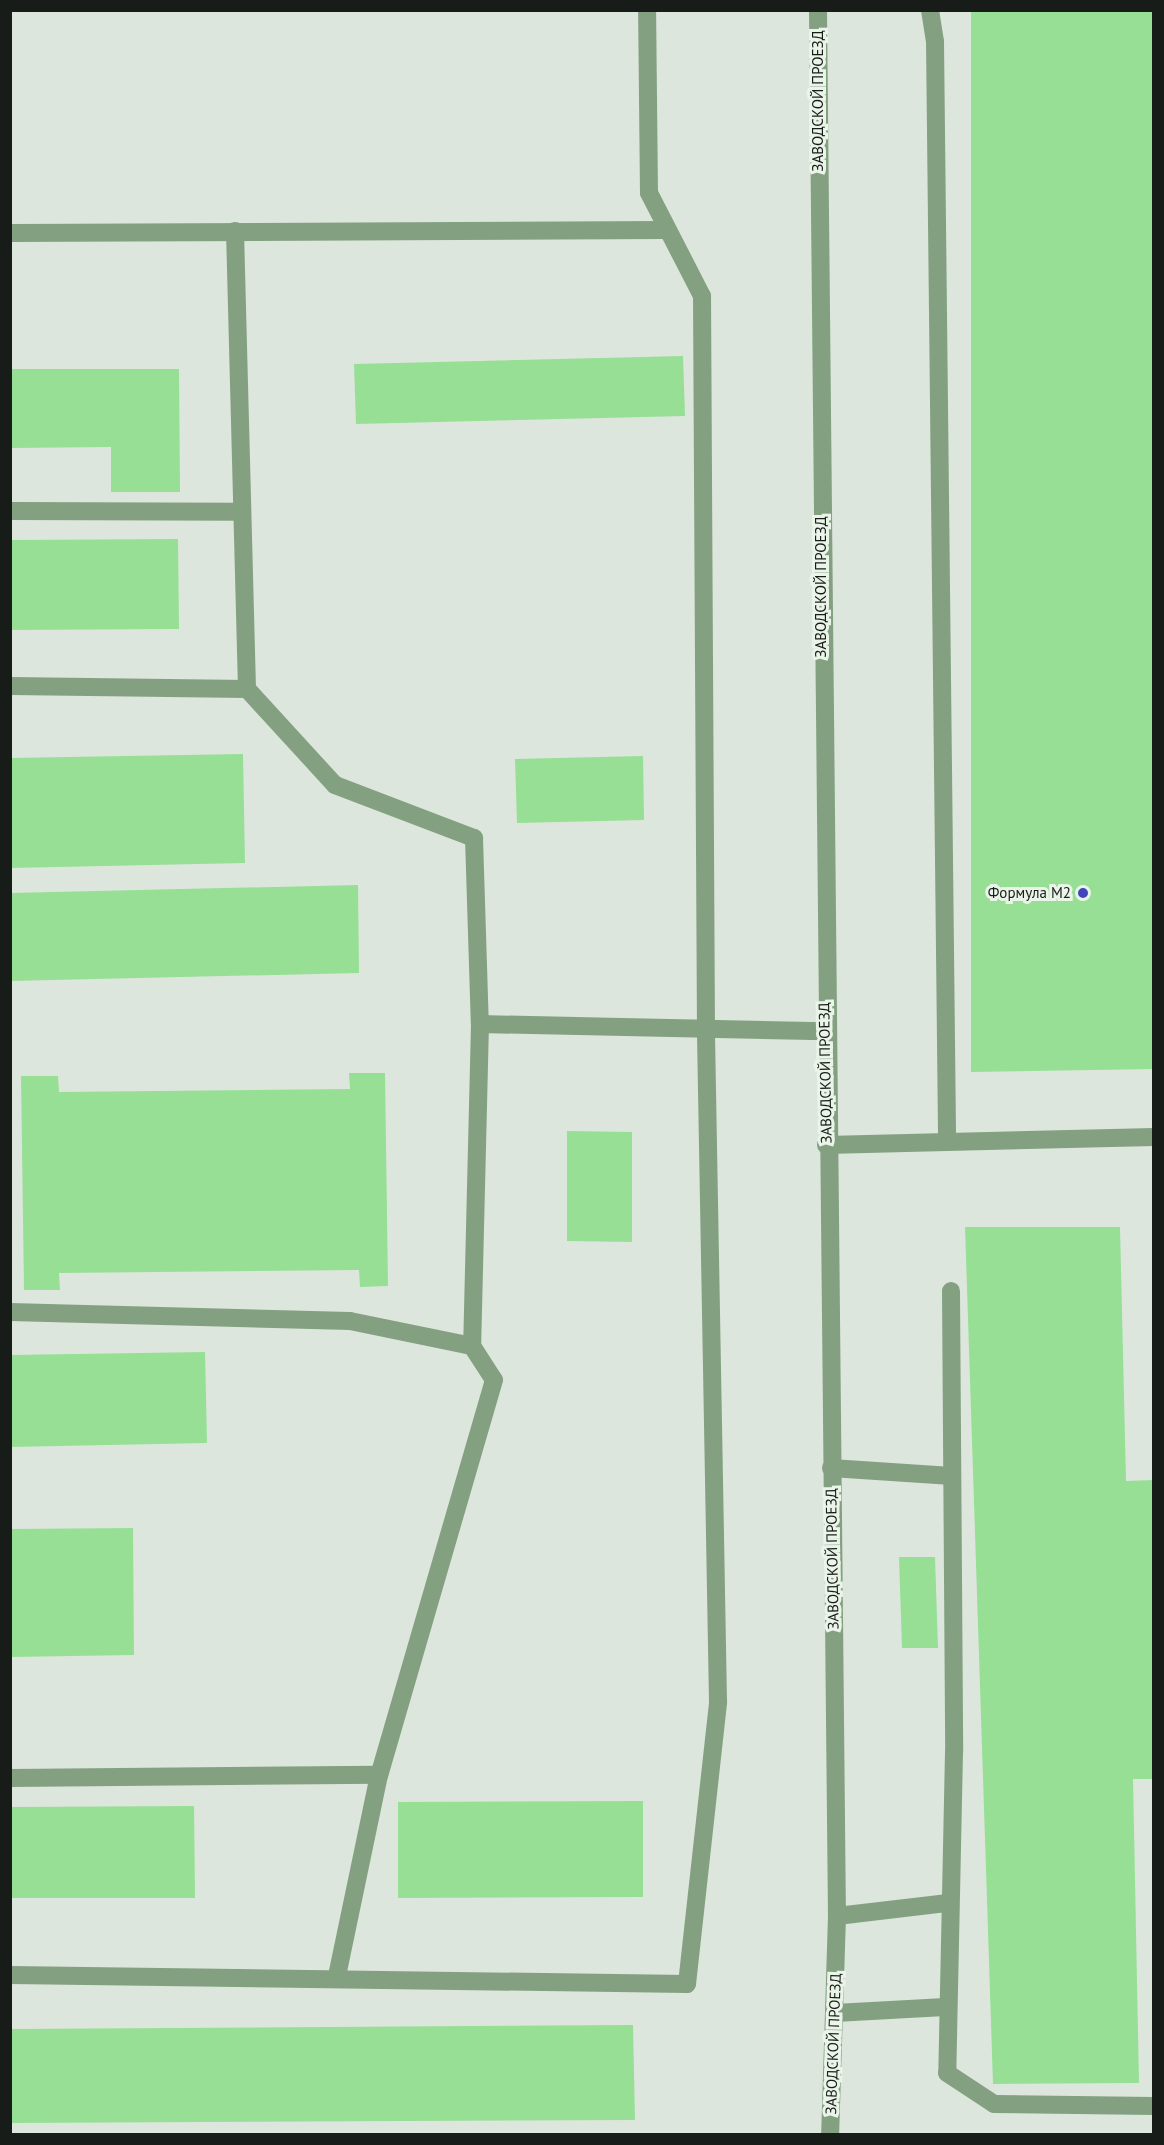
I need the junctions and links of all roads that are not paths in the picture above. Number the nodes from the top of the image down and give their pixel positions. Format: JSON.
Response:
{"nodes":[{"id":1,"x":647,"y":10,"type":"edge"},
{"id":2,"x":818,"y":10,"type":"edge"},
{"id":3,"x":930,"y":10,"type":"edge"},
{"id":4,"x":664,"y":230,"type":"junction"},
{"id":5,"x":235,"y":231,"type":"junction"},
{"id":6,"x":10,"y":233,"type":"edge"},
{"id":7,"x":10,"y":511,"type":"edge"},
{"id":8,"x":241,"y":512,"type":"junction"},
{"id":9,"x":10,"y":686,"type":"edge"},
{"id":10,"x":247,"y":689,"type":"junction"},
{"id":11,"x":480,"y":1024,"type":"junction"},
{"id":12,"x":825,"y":1031,"type":"junction"},
{"id":13,"x":706,"y":1032,"type":"junction"},
{"id":14,"x":1154,"y":1137,"type":"edge"},
{"id":15,"x":947,"y":1141,"type":"junction"},
{"id":16,"x":826,"y":1145,"type":"junction"},
{"id":17,"x":951,"y":1292,"type":"dead end"},
{"id":18,"x":10,"y":1312,"type":"edge"},
{"id":19,"x":472,"y":1346,"type":"junction"},
{"id":20,"x":831,"y":1468,"type":"junction"},
{"id":21,"x":952,"y":1476,"type":"junction"},
{"id":22,"x":379,"y":1775,"type":"junction"},
{"id":23,"x":10,"y":1778,"type":"edge"},
{"id":24,"x":948,"y":1904,"type":"junction"},
{"id":25,"x":837,"y":1916,"type":"junction"},
{"id":26,"x":10,"y":1975,"type":"edge"},
{"id":27,"x":337,"y":1976,"type":"junction"},
{"id":28,"x":945,"y":2007,"type":"junction"},
{"id":29,"x":835,"y":2013,"type":"junction"},
{"id":30,"x":1154,"y":2106,"type":"edge"},
{"id":31,"x":830,"y":2134,"type":"edge"}],
"edges":[{"from":1,"to":4,"type":"street"},
{"from":2,"to":12,"type":"street","name":"ЗАВОДСКОЙ ПРОЕЗД"},
{"from":3,"to":15,"type":"street"},
{"from":4,"to":5,"type":"street"},
{"from":4,"to":13,"type":"street"},
{"from":5,"to":6,"type":"street"},
{"from":5,"to":8,"type":"street"},
{"from":7,"to":8,"type":"street"},
{"from":8,"to":10,"type":"street"},
{"from":9,"to":10,"type":"street"},
{"from":10,"to":11,"type":"street"},
{"from":11,"to":13,"type":"street"},
{"from":11,"to":19,"type":"street"},
{"from":12,"to":13,"type":"street"},
{"from":12,"to":16,"type":"street","name":"ЗАВОДСКОЙ ПРОЕЗД"},
{"from":13,"to":27,"type":"street"},
{"from":14,"to":15,"type":"street"},
{"from":15,"to":16,"type":"street"},
{"from":16,"to":20,"type":"street","name":"ЗАВОДСКОЙ ПРОЕЗД"},
{"from":17,"to":21,"type":"street"},
{"from":18,"to":19,"type":"street"},
{"from":19,"to":22,"type":"street"},
{"from":20,"to":21,"type":"street"},
{"from":20,"to":25,"type":"street","name":"ЗАВОДСКОЙ ПРОЕЗД"},
{"from":21,"to":24,"type":"street"},
{"from":22,"to":23,"type":"street"},
{"from":22,"to":27,"type":"street"},
{"from":24,"to":25,"type":"street"},
{"from":24,"to":28,"type":"street"},
{"from":25,"to":29,"type":"street","name":"ЗАВОДСКОЙ ПРОЕЗД"},
{"from":26,"to":27,"type":"street"},
{"from":28,"to":29,"type":"street"},
{"from":28,"to":30,"type":"street"},
{"from":29,"to":31,"type":"street","name":"ЗАВОДСКОЙ ПРОЕЗД"}]}
